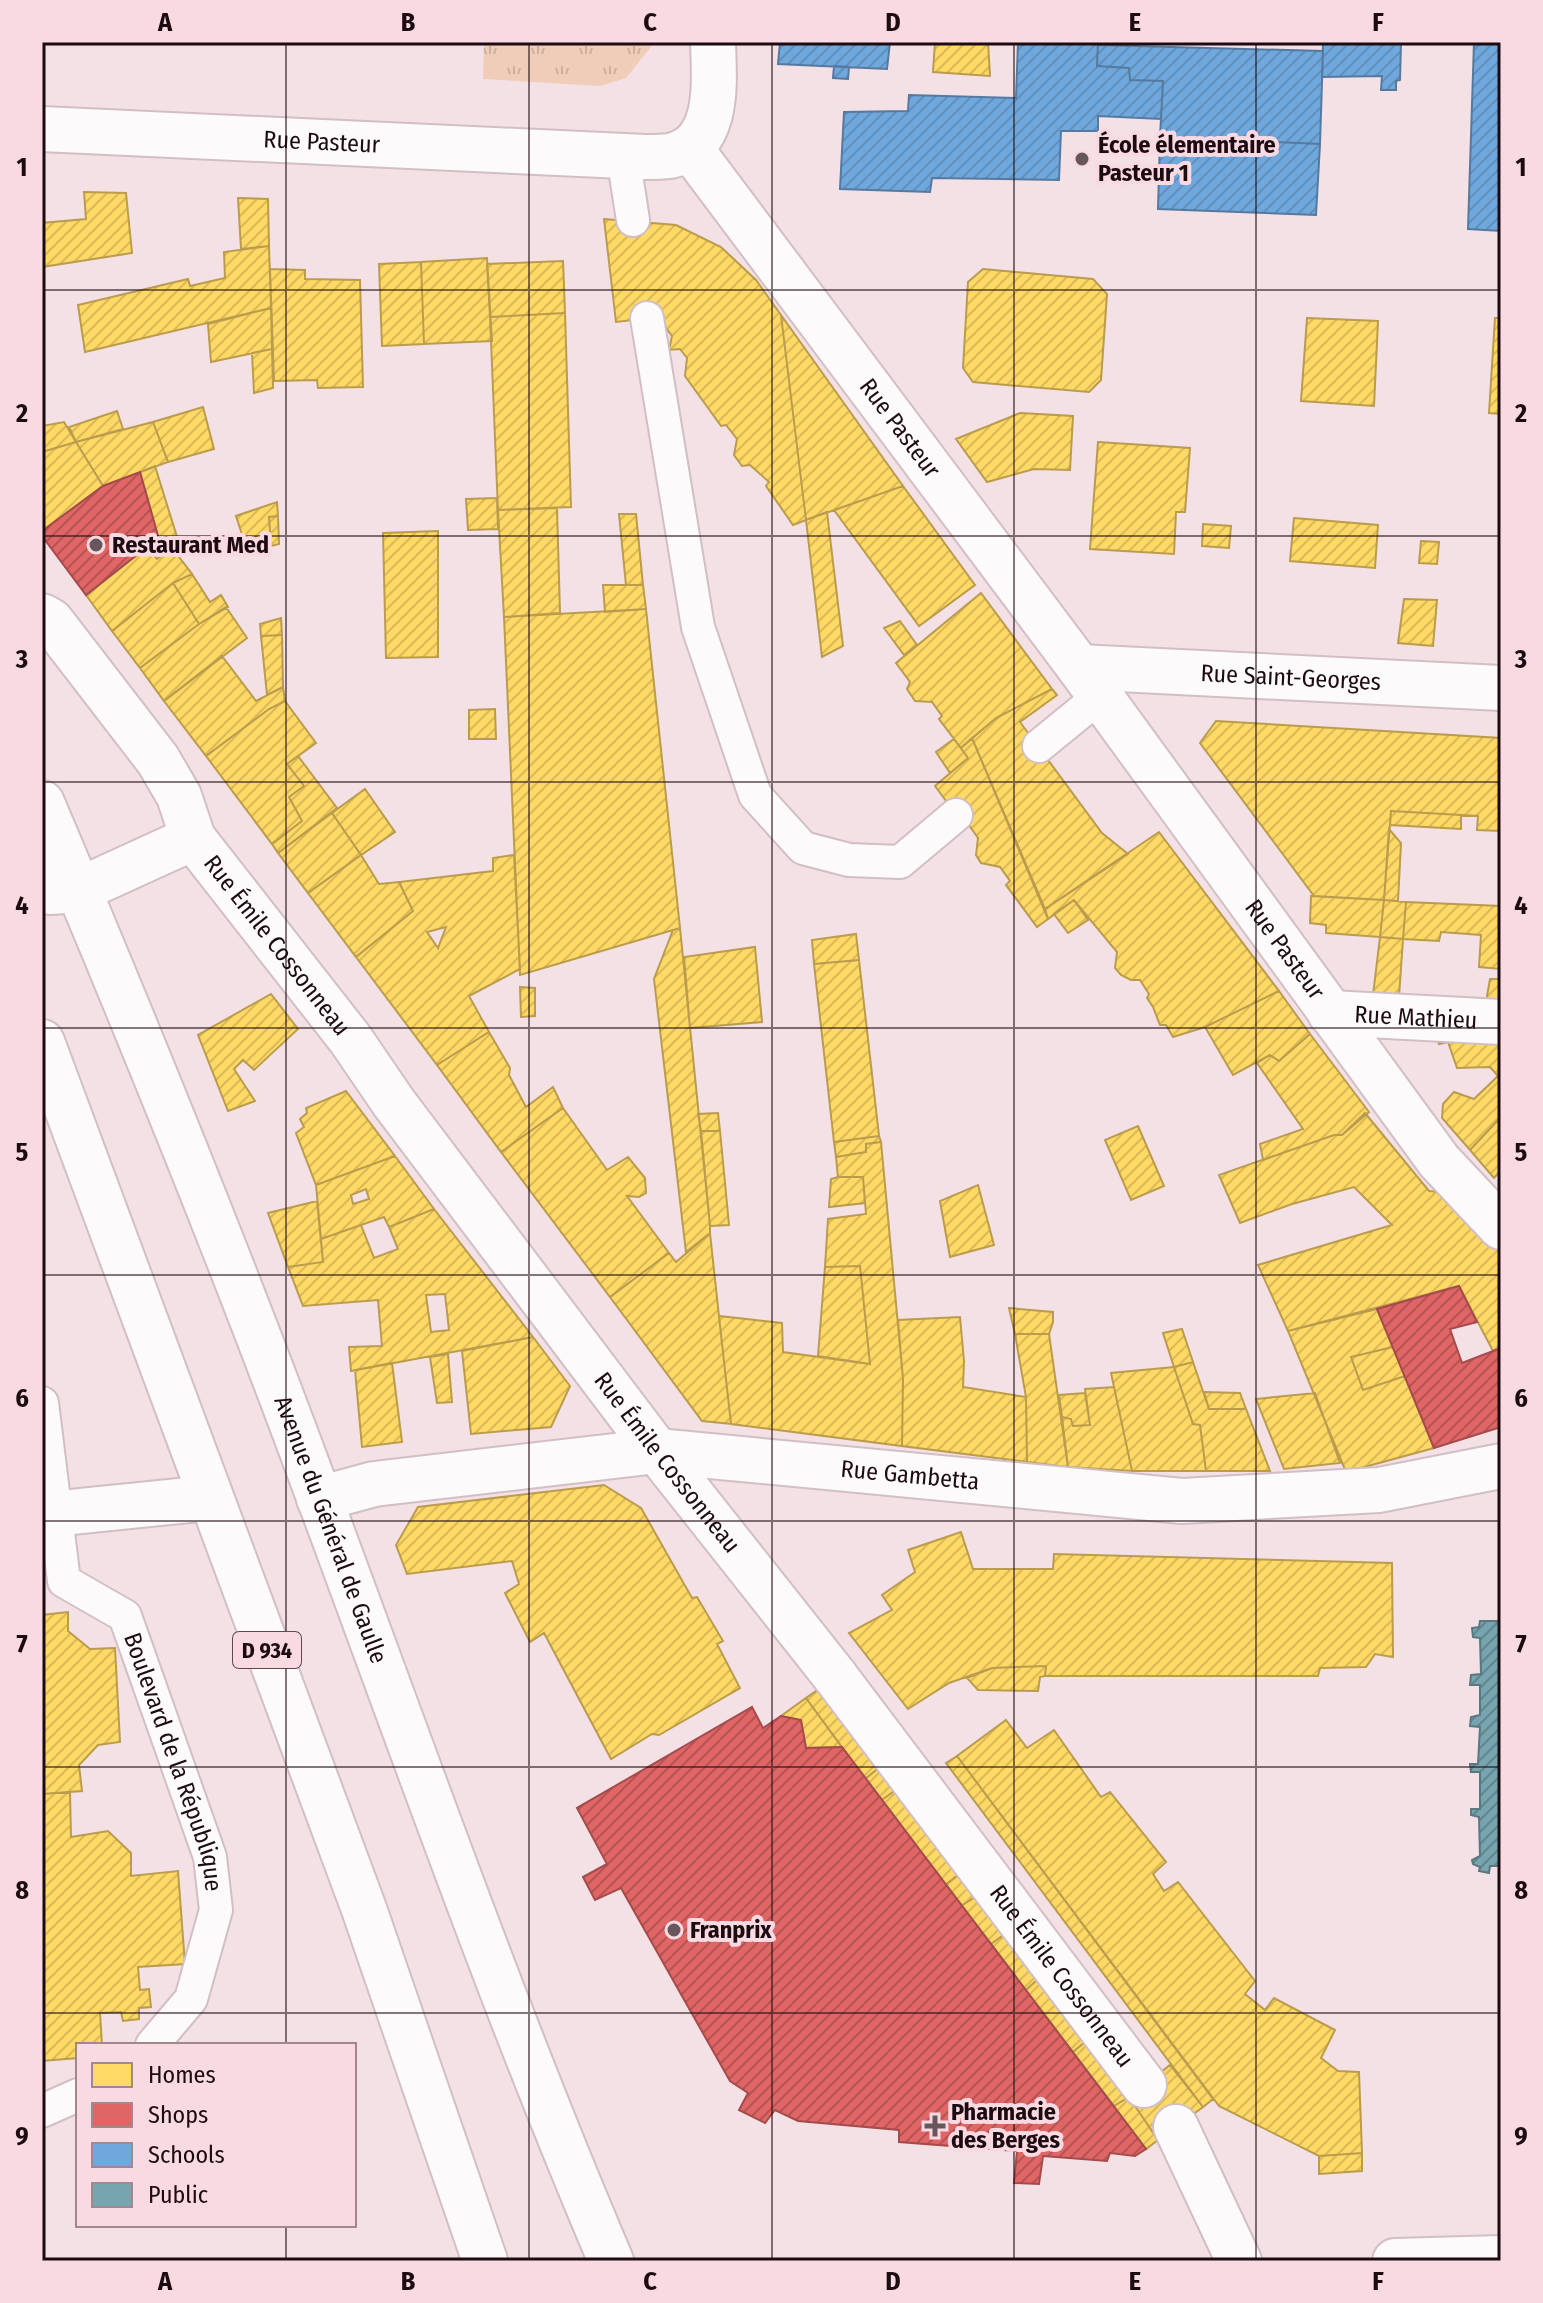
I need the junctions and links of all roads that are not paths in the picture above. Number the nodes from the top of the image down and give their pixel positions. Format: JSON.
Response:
{"nodes":[{"id":1,"x":713,"y":42,"type":"edge"},
{"id":2,"x":42,"y":129,"type":"edge"},
{"id":3,"x":690,"y":148,"type":"junction"},
{"id":4,"x":623,"y":156,"type":"junction"},
{"id":5,"x":633,"y":220,"type":"dead end"},
{"id":6,"x":647,"y":318,"type":"dead end"},
{"id":7,"x":42,"y":616,"type":"edge"},
{"id":8,"x":1089,"y":682,"type":"junction"},
{"id":9,"x":1501,"y":688,"type":"edge"},
{"id":10,"x":1039,"y":746,"type":"dead end"},
{"id":11,"x":42,"y":803,"type":"edge"},
{"id":12,"x":956,"y":815,"type":"dead end"},
{"id":13,"x":193,"y":838,"type":"junction"},
{"id":14,"x":60,"y":889,"type":"edge"},
{"id":15,"x":1330,"y":1013,"type":"junction"},
{"id":16,"x":1501,"y":1022,"type":"edge"},
{"id":17,"x":42,"y":1042,"type":"edge"},
{"id":18,"x":1501,"y":1227,"type":"edge"},
{"id":19,"x":42,"y":1403,"type":"edge"},
{"id":20,"x":657,"y":1451,"type":"junction"},
{"id":21,"x":1501,"y":1466,"type":"edge"},
{"id":22,"x":209,"y":1498,"type":"junction"},
{"id":23,"x":319,"y":1499,"type":"junction"},
{"id":24,"x":49,"y":1514,"type":"edge"},
{"id":25,"x":154,"y":2043,"type":"edge"},
{"id":26,"x":1144,"y":2085,"type":"dead end"},
{"id":27,"x":76,"y":2096,"type":"edge"},
{"id":28,"x":42,"y":2111,"type":"edge"},
{"id":29,"x":1176,"y":2127,"type":"dead end"},
{"id":30,"x":1501,"y":2258,"type":"edge"},
{"id":31,"x":485,"y":2261,"type":"edge"},
{"id":32,"x":611,"y":2261,"type":"edge"},
{"id":33,"x":1239,"y":2261,"type":"edge"},
{"id":34,"x":1395,"y":2261,"type":"edge"},
{"id":35,"x":1410,"y":2261,"type":"edge"}],
"edges":[{"from":1,"to":3,"type":"street"},
{"from":2,"to":4,"type":"street","name":"Rue Pasteur"},
{"from":3,"to":4,"type":"street","name":"Rue Pasteur"},
{"from":3,"to":8,"type":"street","name":"Rue Pasteur"},
{"from":4,"to":5,"type":"lane"},
{"from":6,"to":12,"type":"lane"},
{"from":7,"to":13,"type":"street","name":"Rue Émile Cossonneau"},
{"from":8,"to":9,"type":"street","name":"Rue Saint-Georges"},
{"from":8,"to":10,"type":"lane"},
{"from":8,"to":15,"type":"street","name":"Rue Pasteur"},
{"from":11,"to":14,"type":"street","name":"Avenue du Général de Gaulle"},
{"from":13,"to":14,"type":"street","name":"Rue Émile Cossonneau"},
{"from":13,"to":20,"type":"street","name":"Rue Émile Cossonneau"},
{"from":14,"to":23,"type":"street","name":"Avenue du Général de Gaulle"},
{"from":15,"to":16,"type":"street","name":"Rue Mathieu"},
{"from":15,"to":18,"type":"street","name":"Rue Pasteur"},
{"from":17,"to":22,"type":"street","number":"D 934"},
{"from":19,"to":24,"type":"lane","name":"Boulevard de la République"},
{"from":20,"to":21,"type":"street","name":"Rue Gambetta"},
{"from":20,"to":23,"type":"street","name":"Rue Gambetta"},
{"from":20,"to":26,"type":"street","name":"Rue Émile Cossonneau"},
{"from":22,"to":24,"type":"street"},
{"from":22,"to":31,"type":"street","number":"D 934"},
{"from":23,"to":32,"type":"street","name":"Avenue du Général de Gaulle"},
{"from":24,"to":25,"type":"lane","name":"Boulevard de la République"},
{"from":27,"to":28,"type":"lane"},
{"from":29,"to":33,"type":"street"},
{"from":30,"to":35,"type":"street"},
{"from":34,"to":35,"type":"street"}]}
